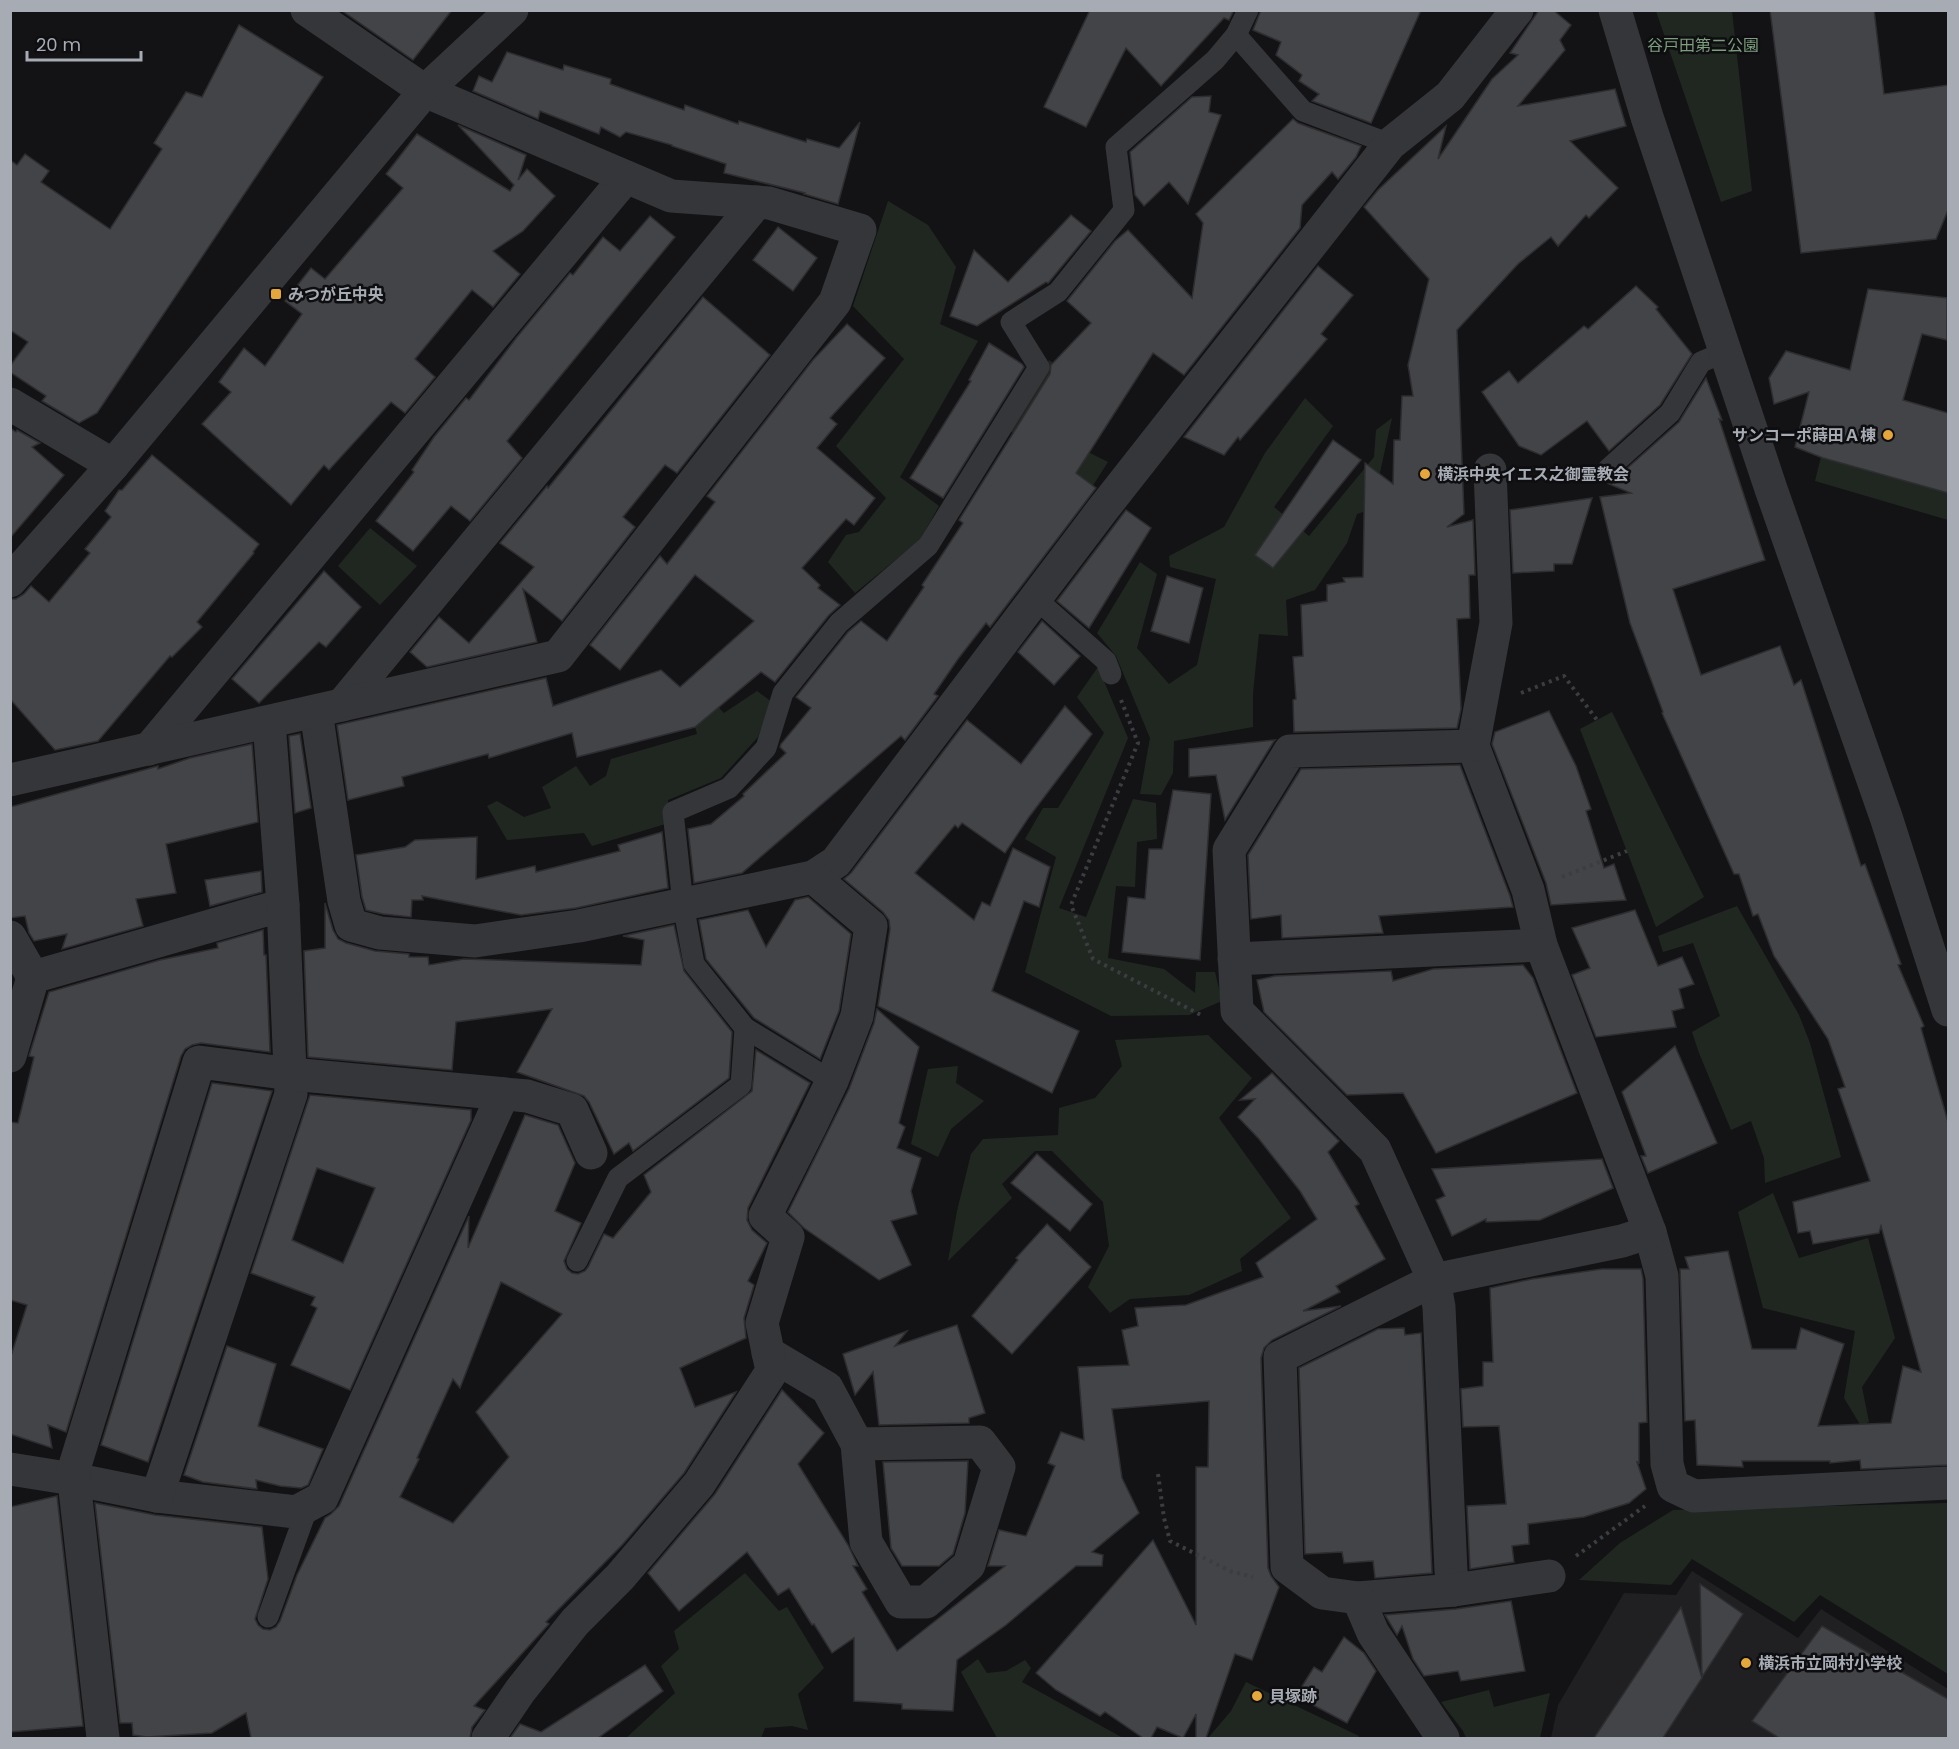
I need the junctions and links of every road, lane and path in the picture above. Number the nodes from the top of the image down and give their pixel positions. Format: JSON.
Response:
{"nodes":[{"id":1,"x":307,"y":10,"type":"edge"},
{"id":2,"x":512,"y":10,"type":"edge"},
{"id":3,"x":1248,"y":10,"type":"edge"},
{"id":4,"x":1517,"y":10,"type":"edge"},
{"id":5,"x":1615,"y":10,"type":"edge"},
{"id":6,"x":1236,"y":35,"type":"junction"},
{"id":7,"x":425,"y":91,"type":"junction"},
{"id":8,"x":1390,"y":144,"type":"junction"},
{"id":9,"x":626,"y":177,"type":"junction"},
{"id":10,"x":757,"y":202,"type":"junction"},
{"id":11,"x":1726,"y":351,"type":"junction"},
{"id":12,"x":10,"y":404,"type":"edge"},
{"id":13,"x":113,"y":465,"type":"junction"},
{"id":14,"x":1608,"y":469,"type":"joint"},
{"id":15,"x":1490,"y":470,"type":"joint"},
{"id":16,"x":10,"y":581,"type":"edge"},
{"id":17,"x":1035,"y":598,"type":"junction"},
{"id":18,"x":1111,"y":675,"type":"joint"},
{"id":19,"x":329,"y":708,"type":"junction"},
{"id":20,"x":1480,"y":709,"type":"junction"},
{"id":21,"x":1597,"y":720,"type":"dead end"},
{"id":22,"x":268,"y":722,"type":"junction"},
{"id":23,"x":1473,"y":746,"type":"junction"},
{"id":24,"x":149,"y":749,"type":"junction"},
{"id":25,"x":10,"y":780,"type":"edge"},
{"id":26,"x":1627,"y":851,"type":"dead end"},
{"id":27,"x":813,"y":877,"type":"junction"},
{"id":28,"x":1527,"y":890,"type":"junction"},
{"id":29,"x":683,"y":904,"type":"junction"},
{"id":30,"x":283,"y":905,"type":"junction"},
{"id":31,"x":10,"y":938,"type":"edge"},
{"id":32,"x":1541,"y":945,"type":"junction"},
{"id":33,"x":1234,"y":959,"type":"junction"},
{"id":34,"x":33,"y":977,"type":"junction"},
{"id":35,"x":1948,"y":1010,"type":"edge"},
{"id":36,"x":1237,"y":1011,"type":"junction"},
{"id":37,"x":745,"y":1028,"type":"junction"},
{"id":38,"x":10,"y":1056,"type":"edge"},
{"id":39,"x":291,"y":1074,"type":"junction"},
{"id":40,"x":832,"y":1081,"type":"junction"},
{"id":41,"x":503,"y":1094,"type":"junction"},
{"id":42,"x":591,"y":1153,"type":"dead end"},
{"id":43,"x":1650,"y":1232,"type":"junction"},
{"id":44,"x":577,"y":1262,"type":"dead end"},
{"id":45,"x":1434,"y":1280,"type":"junction"},
{"id":46,"x":768,"y":1353,"type":"junction"},
{"id":47,"x":857,"y":1444,"type":"junction"},
{"id":48,"x":10,"y":1469,"type":"edge"},
{"id":49,"x":1158,"y":1474,"type":"dead end"},
{"id":50,"x":73,"y":1479,"type":"junction"},
{"id":51,"x":1948,"y":1483,"type":"edge"},
{"id":52,"x":1673,"y":1486,"type":"junction"},
{"id":53,"x":157,"y":1496,"type":"junction"},
{"id":54,"x":308,"y":1506,"type":"junction"},
{"id":55,"x":1549,"y":1576,"type":"joint"},
{"id":56,"x":1301,"y":1578,"type":"junction"},
{"id":57,"x":1454,"y":1590,"type":"junction"},
{"id":58,"x":1358,"y":1598,"type":"junction"},
{"id":59,"x":268,"y":1617,"type":"dead end"},
{"id":60,"x":104,"y":1738,"type":"edge"},
{"id":61,"x":488,"y":1738,"type":"edge"},
{"id":62,"x":1443,"y":1738,"type":"edge"}],
"edges":[{"from":1,"to":7,"type":"street"},
{"from":2,"to":7,"type":"street"},
{"from":3,"to":6,"type":"lane"},
{"from":4,"to":8,"type":"street"},
{"from":5,"to":11,"type":"street"},
{"from":6,"to":8,"type":"lane"},
{"from":6,"to":29,"type":"lane"},
{"from":7,"to":9,"type":"street"},
{"from":7,"to":13,"type":"street"},
{"from":8,"to":17,"type":"street"},
{"from":9,"to":10,"type":"street"},
{"from":9,"to":24,"type":"street"},
{"from":10,"to":19,"type":"street"},
{"from":10,"to":19,"type":"street"},
{"from":11,"to":14,"type":"lane"},
{"from":11,"to":35,"type":"street"},
{"from":12,"to":13,"type":"street"},
{"from":13,"to":16,"type":"street"},
{"from":14,"to":15,"type":"path"},
{"from":15,"to":20,"type":"street"},
{"from":17,"to":18,"type":"lane"},
{"from":17,"to":27,"type":"street"},
{"from":18,"to":36,"type":"path"},
{"from":19,"to":22,"type":"street"},
{"from":19,"to":29,"type":"street"},
{"from":20,"to":21,"type":"path"},
{"from":20,"to":23,"type":"street"},
{"from":22,"to":24,"type":"street"},
{"from":22,"to":30,"type":"street"},
{"from":23,"to":28,"type":"street"},
{"from":23,"to":33,"type":"street"},
{"from":24,"to":25,"type":"street"},
{"from":26,"to":28,"type":"path"},
{"from":27,"to":29,"type":"street"},
{"from":27,"to":40,"type":"street"},
{"from":28,"to":32,"type":"street"},
{"from":29,"to":37,"type":"lane"},
{"from":30,"to":34,"type":"street"},
{"from":30,"to":39,"type":"street"},
{"from":31,"to":34,"type":"street"},
{"from":32,"to":33,"type":"street"},
{"from":32,"to":43,"type":"street"},
{"from":33,"to":36,"type":"street"},
{"from":34,"to":38,"type":"street"},
{"from":36,"to":45,"type":"street"},
{"from":37,"to":40,"type":"lane"},
{"from":37,"to":44,"type":"lane"},
{"from":39,"to":41,"type":"street"},
{"from":39,"to":50,"type":"street"},
{"from":39,"to":53,"type":"street"},
{"from":40,"to":46,"type":"street"},
{"from":41,"to":42,"type":"street"},
{"from":41,"to":54,"type":"street"},
{"from":43,"to":45,"type":"street"},
{"from":43,"to":52,"type":"street"},
{"from":45,"to":56,"type":"street"},
{"from":45,"to":57,"type":"street"},
{"from":46,"to":47,"type":"street"},
{"from":46,"to":61,"type":"street"},
{"from":47,"to":47,"type":"street"},
{"from":48,"to":50,"type":"street"},
{"from":49,"to":56,"type":"path"},
{"from":50,"to":53,"type":"street"},
{"from":50,"to":60,"type":"street"},
{"from":51,"to":52,"type":"street"},
{"from":52,"to":55,"type":"path"},
{"from":53,"to":54,"type":"street"},
{"from":54,"to":59,"type":"lane"},
{"from":55,"to":57,"type":"street"},
{"from":56,"to":58,"type":"street"},
{"from":57,"to":58,"type":"street"},
{"from":58,"to":62,"type":"street"}]}
